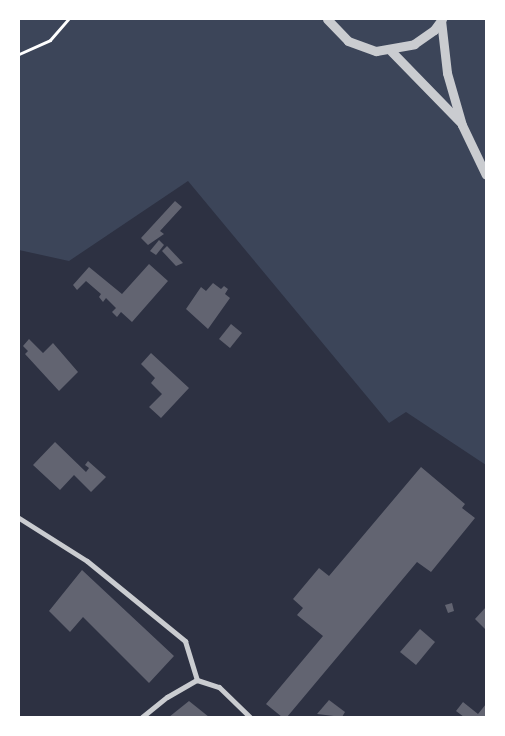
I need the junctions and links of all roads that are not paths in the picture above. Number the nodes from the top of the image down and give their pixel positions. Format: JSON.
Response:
{"nodes":[{"id":1,"x":327,"y":19,"type":"edge"},
{"id":2,"x":442,"y":20,"type":"edge"},
{"id":3,"x":391,"y":51,"type":"junction"},
{"id":4,"x":462,"y":124,"type":"junction"},
{"id":5,"x":486,"y":175,"type":"edge"},
{"id":6,"x":19,"y":518,"type":"edge"},
{"id":7,"x":197,"y":680,"type":"junction"},
{"id":8,"x":142,"y":717,"type":"edge"},
{"id":9,"x":250,"y":717,"type":"edge"}],
"edges":[{"from":1,"to":3,"type":"street"},
{"from":2,"to":3,"type":"street"},
{"from":2,"to":4,"type":"street"},
{"from":3,"to":4,"type":"street"},
{"from":4,"to":5,"type":"street"},
{"from":6,"to":7,"type":"street"},
{"from":7,"to":8,"type":"street"},
{"from":7,"to":9,"type":"street"}]}
